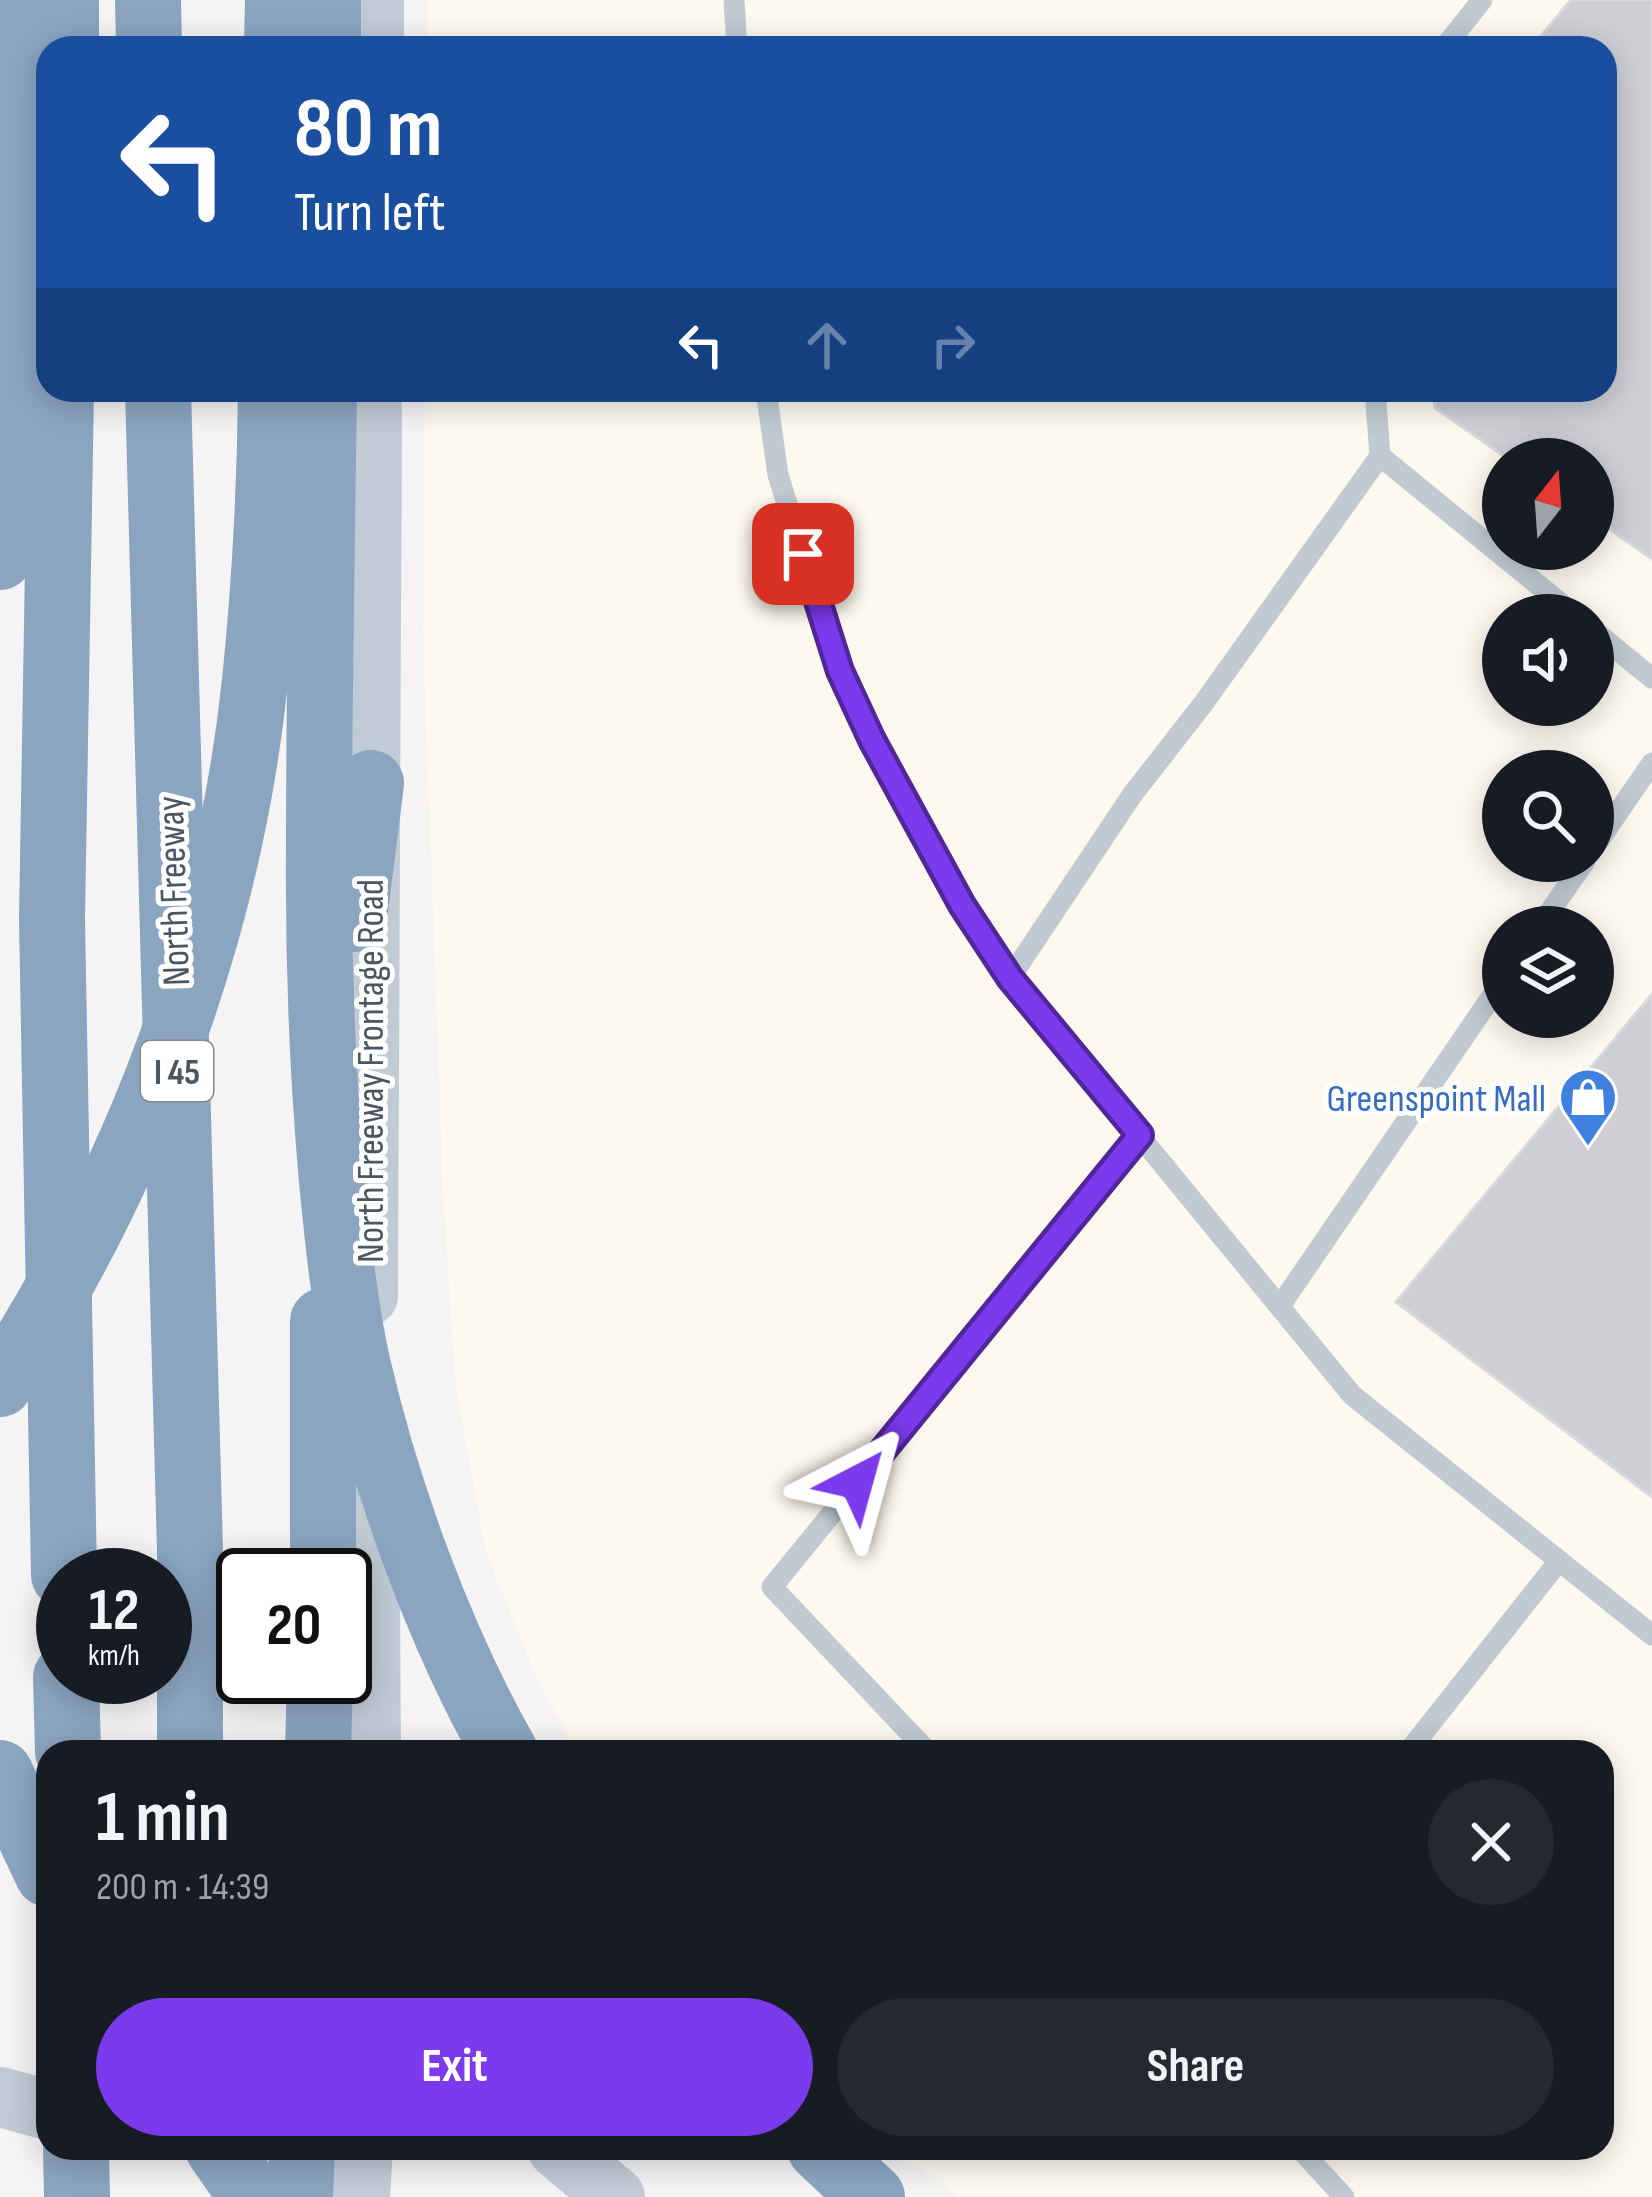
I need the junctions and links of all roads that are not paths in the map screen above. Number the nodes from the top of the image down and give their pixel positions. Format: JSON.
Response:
{"nodes":[{"id":1,"x":13,"y":0,"type":"edge"},
{"id":2,"x":66,"y":0,"type":"edge"},
{"id":3,"x":148,"y":0,"type":"edge"},
{"id":4,"x":278,"y":0,"type":"edge"},
{"id":5,"x":328,"y":0,"type":"edge"},
{"id":6,"x":374,"y":0,"type":"edge"},
{"id":7,"x":734,"y":0,"type":"edge"},
{"id":8,"x":1482,"y":0,"type":"edge"},
{"id":9,"x":65,"y":36,"type":"edge"},
{"id":10,"x":149,"y":36,"type":"edge"},
{"id":11,"x":277,"y":36,"type":"edge"},
{"id":12,"x":328,"y":36,"type":"edge"},
{"id":13,"x":374,"y":36,"type":"edge"},
{"id":14,"x":736,"y":36,"type":"edge"},
{"id":15,"x":1454,"y":36,"type":"edge"},
{"id":16,"x":61,"y":402,"type":"edge"},
{"id":17,"x":158,"y":402,"type":"edge"},
{"id":18,"x":271,"y":402,"type":"edge"},
{"id":19,"x":324,"y":402,"type":"edge"},
{"id":20,"x":372,"y":402,"type":"edge"},
{"id":21,"x":768,"y":402,"type":"edge"},
{"id":22,"x":1376,"y":402,"type":"edge"},
{"id":23,"x":1380,"y":456,"type":"junction"},
{"id":24,"x":0,"y":557,"type":"edge"},
{"id":25,"x":1549,"y":594,"type":"edge"},
{"id":26,"x":1614,"y":647,"type":"edge"},
{"id":27,"x":1652,"y":678,"type":"edge"},
{"id":28,"x":1652,"y":763,"type":"edge"},
{"id":29,"x":371,"y":783,"type":"junction"},
{"id":30,"x":1614,"y":818,"type":"edge"},
{"id":31,"x":1010,"y":978,"type":"junction"},
{"id":32,"x":1482,"y":1011,"type":"edge"},
{"id":33,"x":1140,"y":1135,"type":"junction"},
{"id":34,"x":1280,"y":1306,"type":"junction"},
{"id":35,"x":0,"y":1384,"type":"edge"},
{"id":36,"x":64,"y":1548,"type":"edge"},
{"id":37,"x":323,"y":1548,"type":"edge"},
{"id":38,"x":1559,"y":1561,"type":"junction"},
{"id":39,"x":1652,"y":1635,"type":"edge"},
{"id":40,"x":67,"y":1704,"type":"edge"},
{"id":41,"x":319,"y":1704,"type":"edge"},
{"id":42,"x":68,"y":1740,"type":"edge"},
{"id":43,"x":190,"y":1740,"type":"edge"},
{"id":44,"x":318,"y":1740,"type":"edge"},
{"id":45,"x":371,"y":1740,"type":"edge"},
{"id":46,"x":498,"y":1740,"type":"edge"},
{"id":47,"x":917,"y":1740,"type":"edge"},
{"id":48,"x":1417,"y":1740,"type":"edge"},
{"id":49,"x":0,"y":1773,"type":"edge"},
{"id":50,"x":36,"y":1849,"type":"edge"},
{"id":51,"x":0,"y":2097,"type":"edge"},
{"id":52,"x":36,"y":2107,"type":"edge"},
{"id":53,"x":76,"y":2160,"type":"edge"},
{"id":54,"x":190,"y":2160,"type":"edge"},
{"id":55,"x":226,"y":2160,"type":"edge"},
{"id":56,"x":302,"y":2160,"type":"edge"},
{"id":57,"x":362,"y":2160,"type":"edge"},
{"id":58,"x":571,"y":2160,"type":"edge"},
{"id":59,"x":833,"y":2160,"type":"edge"},
{"id":60,"x":1310,"y":2160,"type":"edge"},
{"id":61,"x":77,"y":2197,"type":"edge"},
{"id":62,"x":191,"y":2197,"type":"edge"},
{"id":63,"x":252,"y":2197,"type":"edge"},
{"id":64,"x":300,"y":2197,"type":"edge"},
{"id":65,"x":360,"y":2197,"type":"edge"},
{"id":66,"x":615,"y":2197,"type":"edge"},
{"id":67,"x":872,"y":2197,"type":"edge"},
{"id":68,"x":1343,"y":2197,"type":"edge"}],
"edges":[{"from":1,"to":24,"type":"highway"},
{"from":2,"to":9,"type":"highway"},
{"from":3,"to":10,"type":"highway"},
{"from":4,"to":11,"type":"highway"},
{"from":5,"to":12,"type":"highway"},
{"from":6,"to":13,"type":"main road"},
{"from":7,"to":14,"type":"lane"},
{"from":8,"to":15,"type":"lane"},
{"from":16,"to":36,"type":"highway"},
{"from":17,"to":43,"type":"highway","name":"North Freeway","number":"I 45"},
{"from":18,"to":35,"type":"highway"},
{"from":19,"to":46,"type":"highway"},
{"from":20,"to":29,"type":"main road","name":"North Freeway Frontage Road"},
{"from":21,"to":31,"type":"lane"},
{"from":22,"to":23,"type":"lane"},
{"from":23,"to":25,"type":"lane"},
{"from":23,"to":31,"type":"lane"},
{"from":26,"to":27,"type":"lane"},
{"from":28,"to":30,"type":"lane"},
{"from":29,"to":37,"type":"highway"},
{"from":29,"to":45,"type":"main road","name":"North Freeway Frontage Road"},
{"from":31,"to":33,"type":"lane"},
{"from":32,"to":34,"type":"lane"},
{"from":33,"to":34,"type":"lane"},
{"from":33,"to":47,"type":"lane"},
{"from":34,"to":38,"type":"lane"},
{"from":38,"to":39,"type":"lane"},
{"from":38,"to":48,"type":"lane"},
{"from":40,"to":42,"type":"highway"},
{"from":41,"to":44,"type":"highway"},
{"from":49,"to":50,"type":"highway"},
{"from":51,"to":52,"type":"main road"},
{"from":53,"to":61,"type":"highway"},
{"from":54,"to":62,"type":"highway"},
{"from":55,"to":63,"type":"highway"},
{"from":56,"to":64,"type":"highway"},
{"from":57,"to":65,"type":"main road"},
{"from":58,"to":66,"type":"main road"},
{"from":59,"to":67,"type":"highway"},
{"from":60,"to":68,"type":"lane"}]}
